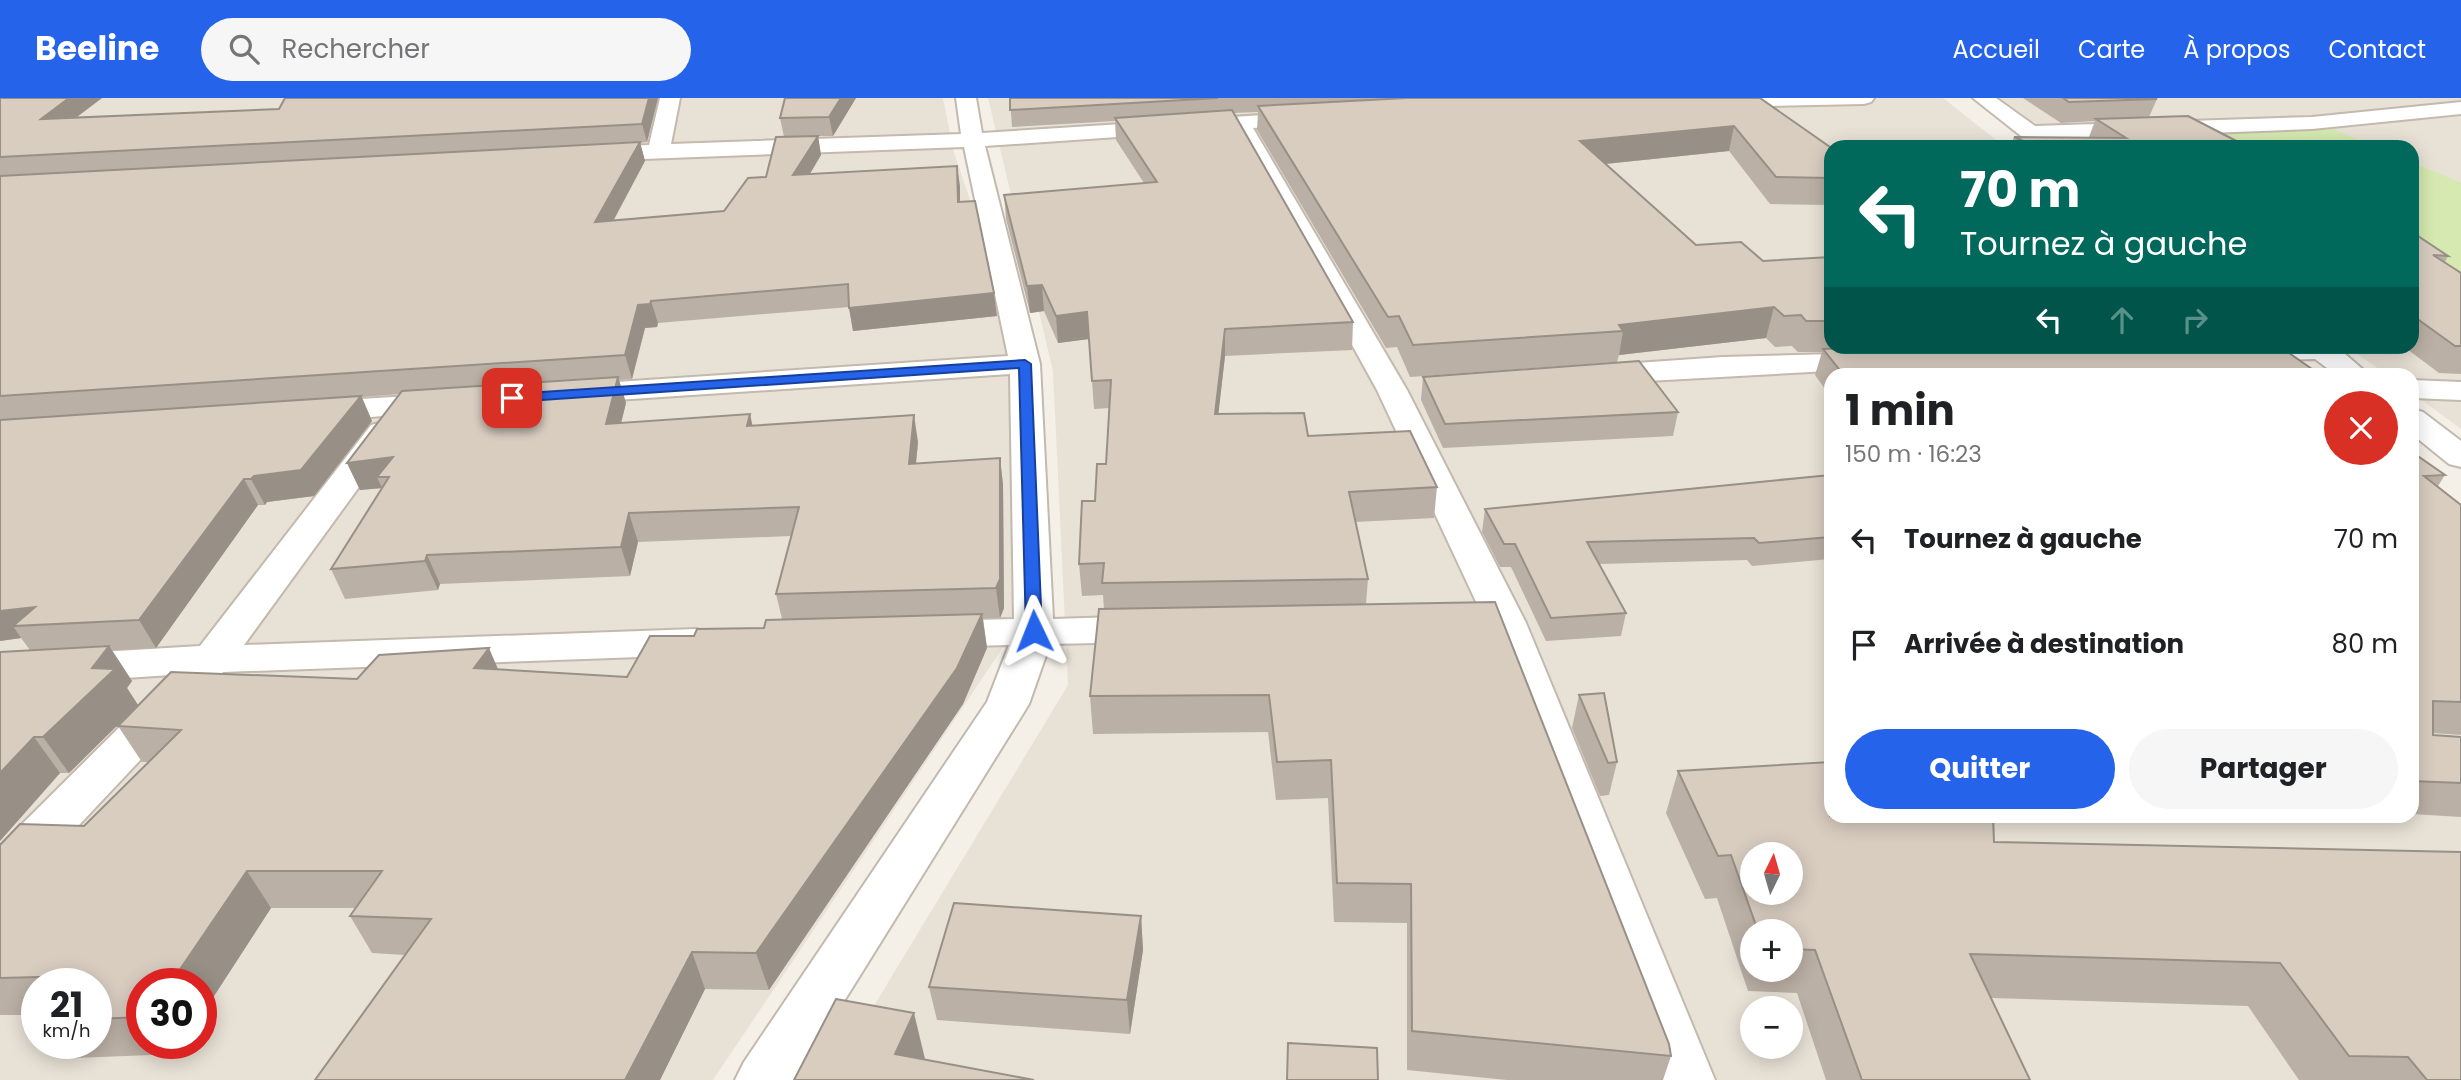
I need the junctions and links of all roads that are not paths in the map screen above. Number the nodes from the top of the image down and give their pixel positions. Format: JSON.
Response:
{"nodes":[{"id":1,"x":670,"y":98,"type":"edge"},
{"id":2,"x":966,"y":98,"type":"edge"},
{"id":3,"x":1864,"y":98,"type":"edge"},
{"id":4,"x":1983,"y":98,"type":"edge"},
{"id":5,"x":1689,"y":101,"type":"edge"},
{"id":6,"x":2451,"y":110,"type":"edge"},
{"id":7,"x":1336,"y":116,"type":"edge"},
{"id":8,"x":2461,"y":119,"type":"edge"},
{"id":9,"x":1240,"y":123,"type":"junction"},
{"id":10,"x":2030,"y":133,"type":"junction"},
{"id":11,"x":973,"y":140,"type":"junction"},
{"id":12,"x":2040,"y":140,"type":"edge"},
{"id":13,"x":659,"y":151,"type":"junction"},
{"id":14,"x":563,"y":156,"type":"edge"},
{"id":15,"x":2327,"y":354,"type":"edge"},
{"id":16,"x":1904,"y":361,"type":"edge"},
{"id":17,"x":1025,"y":364,"type":"junction"},
{"id":18,"x":2345,"y":368,"type":"edge"},
{"id":19,"x":1571,"y":377,"type":"edge"},
{"id":20,"x":2419,"y":389,"type":"edge"},
{"id":21,"x":2461,"y":391,"type":"edge"},
{"id":22,"x":542,"y":396,"type":"edge"},
{"id":23,"x":473,"y":400,"type":"edge"},
{"id":24,"x":404,"y":405,"type":"junction"},
{"id":25,"x":278,"y":414,"type":"edge"},
{"id":26,"x":2419,"y":424,"type":"edge"},
{"id":27,"x":2461,"y":457,"type":"edge"},
{"id":28,"x":1506,"y":623,"type":"junction"},
{"id":29,"x":1464,"y":624,"type":"edge"},
{"id":30,"x":1187,"y":628,"type":"edge"},
{"id":31,"x":1034,"y":631,"type":"junction"},
{"id":32,"x":895,"y":636,"type":"edge"},
{"id":33,"x":727,"y":641,"type":"edge"},
{"id":34,"x":212,"y":659,"type":"junction"},
{"id":35,"x":0,"y":672,"type":"edge"},
{"id":36,"x":0,"y":877,"type":"edge"},
{"id":37,"x":764,"y":1080,"type":"edge"},
{"id":38,"x":1686,"y":1080,"type":"edge"}],
"edges":[{"from":1,"to":13,"type":"street"},
{"from":2,"to":11,"type":"street"},
{"from":3,"to":5,"type":"street"},
{"from":4,"to":10,"type":"street"},
{"from":6,"to":8,"type":"street"},
{"from":6,"to":10,"type":"street"},
{"from":7,"to":9,"type":"street"},
{"from":9,"to":11,"type":"street"},
{"from":9,"to":28,"type":"street"},
{"from":10,"to":12,"type":"street"},
{"from":11,"to":13,"type":"street"},
{"from":11,"to":17,"type":"street"},
{"from":13,"to":14,"type":"street"},
{"from":15,"to":18,"type":"street"},
{"from":16,"to":19,"type":"street"},
{"from":17,"to":22,"type":"street"},
{"from":17,"to":31,"type":"street"},
{"from":20,"to":21,"type":"street"},
{"from":23,"to":24,"type":"street"},
{"from":24,"to":25,"type":"street"},
{"from":24,"to":34,"type":"street"},
{"from":26,"to":27,"type":"street"},
{"from":28,"to":29,"type":"street"},
{"from":28,"to":38,"type":"street"},
{"from":30,"to":31,"type":"street"},
{"from":31,"to":32,"type":"street"},
{"from":31,"to":37,"type":"street"},
{"from":33,"to":34,"type":"street"},
{"from":34,"to":35,"type":"street"},
{"from":34,"to":36,"type":"street"}]}
